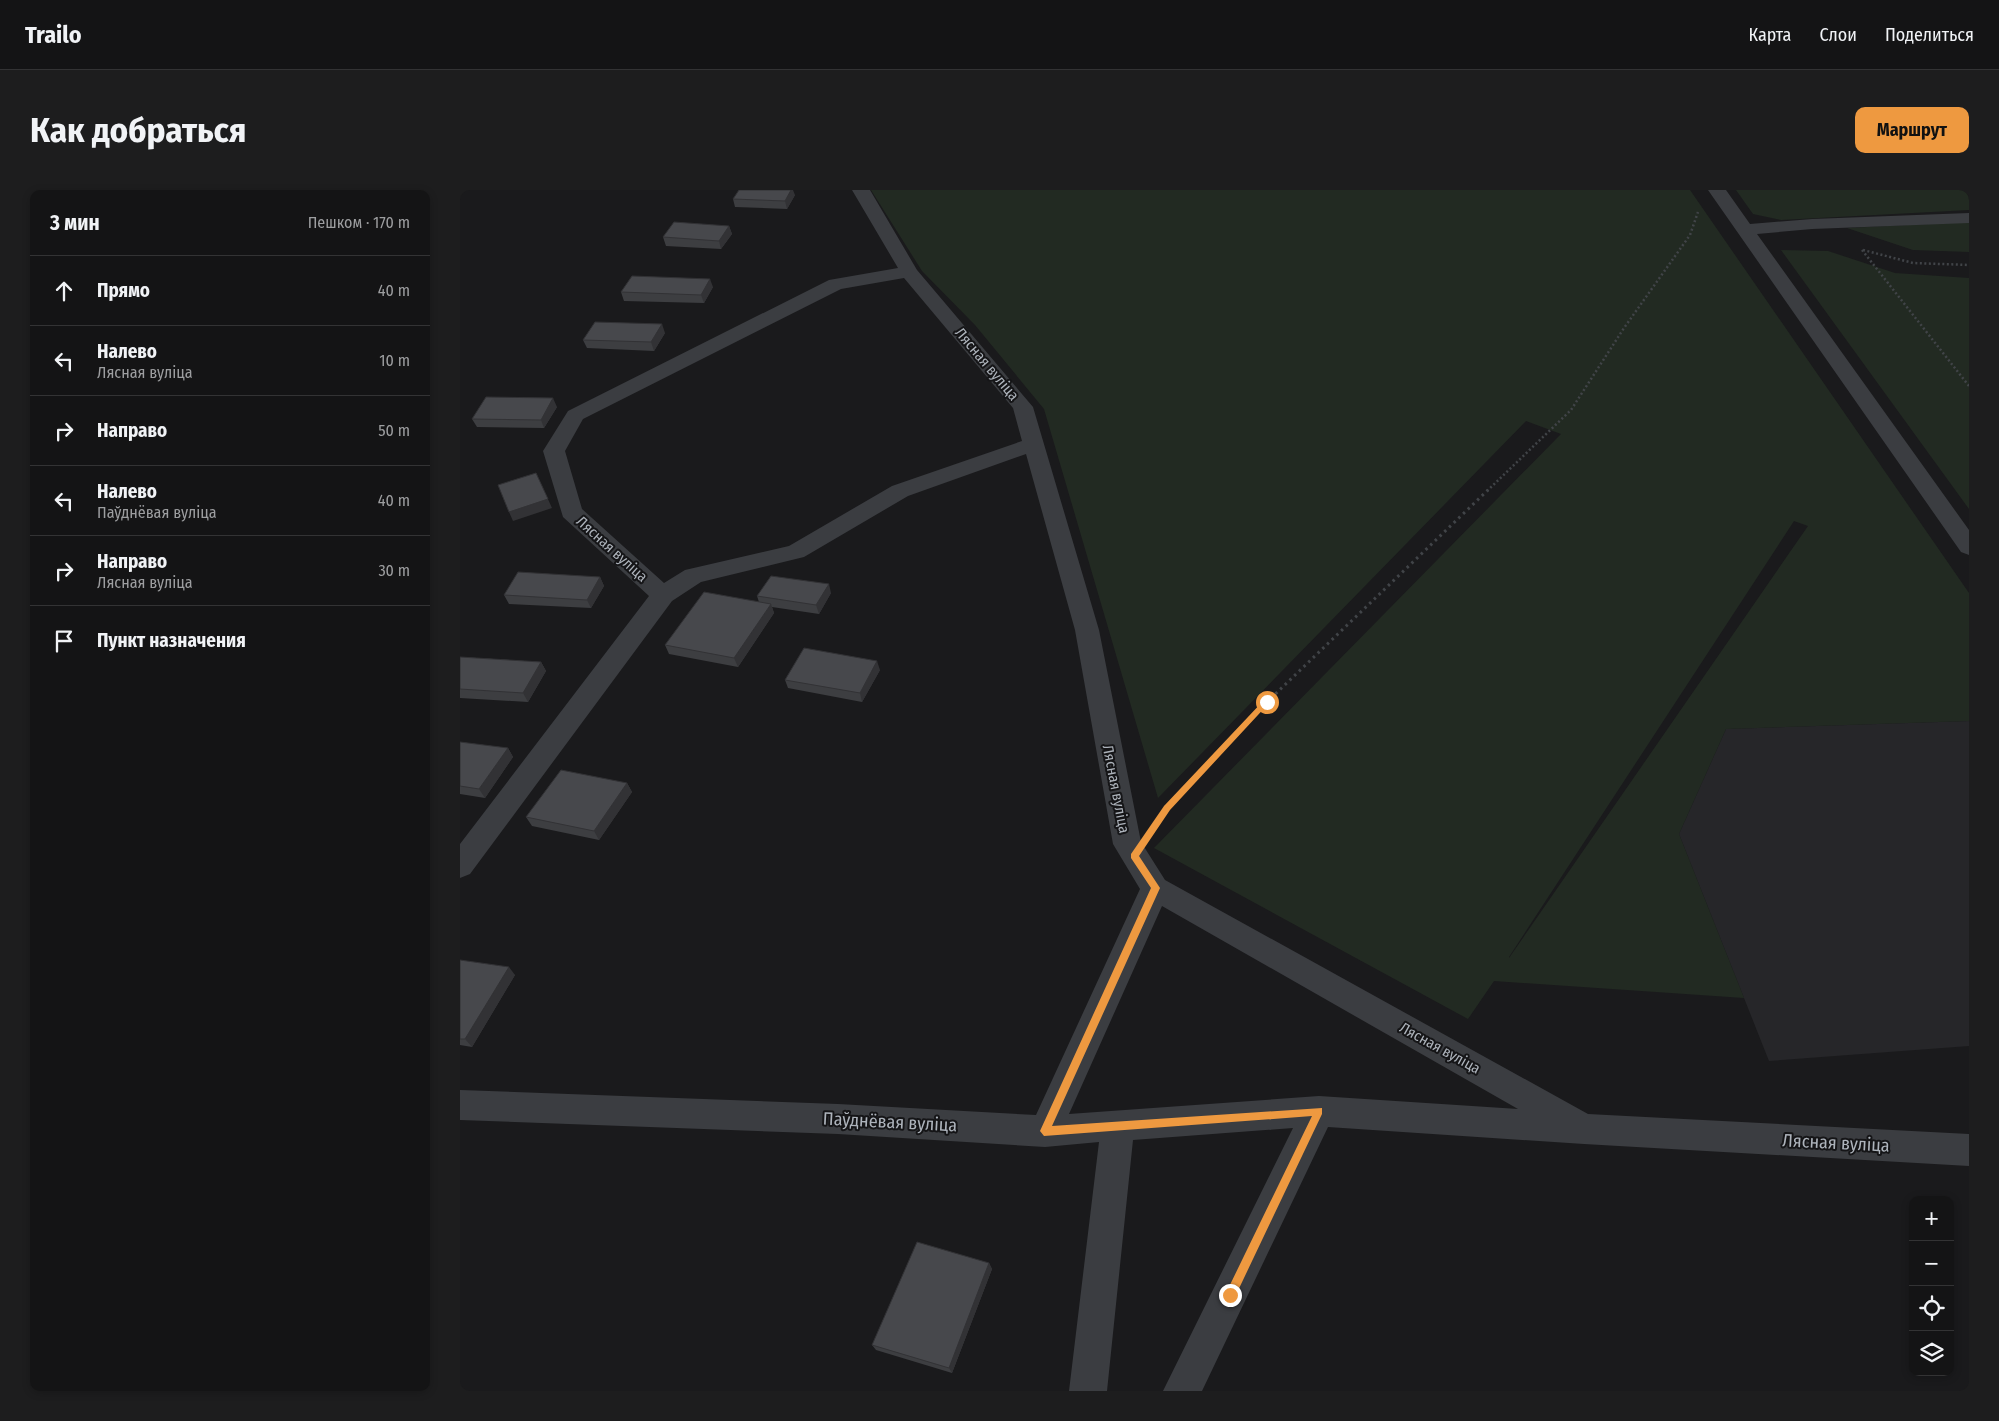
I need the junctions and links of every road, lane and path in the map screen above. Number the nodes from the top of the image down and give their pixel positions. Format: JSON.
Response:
{"nodes":[{"id":1,"x":861,"y":190,"type":"edge"},
{"id":2,"x":1717,"y":190,"type":"edge"},
{"id":3,"x":1698,"y":211,"type":"dead end"},
{"id":4,"x":1969,"y":218,"type":"edge"},
{"id":5,"x":1746,"y":230,"type":"junction"},
{"id":6,"x":1969,"y":265,"type":"edge"},
{"id":7,"x":909,"y":272,"type":"junction"},
{"id":8,"x":1969,"y":386,"type":"edge"},
{"id":9,"x":1034,"y":444,"type":"junction"},
{"id":10,"x":1969,"y":547,"type":"edge"},
{"id":11,"x":663,"y":595,"type":"junction"},
{"id":12,"x":1134,"y":856,"type":"junction"},
{"id":13,"x":460,"y":866,"type":"edge"},
{"id":14,"x":1155,"y":888,"type":"junction"},
{"id":15,"x":460,"y":1105,"type":"edge"},
{"id":16,"x":1319,"y":1111,"type":"junction"},
{"id":17,"x":1118,"y":1126,"type":"junction"},
{"id":18,"x":1584,"y":1130,"type":"junction"},
{"id":19,"x":1044,"y":1131,"type":"junction"},
{"id":20,"x":1969,"y":1150,"type":"edge"},
{"id":21,"x":1088,"y":1391,"type":"edge"},
{"id":22,"x":1182,"y":1391,"type":"edge"}],
"edges":[{"from":1,"to":7,"type":"street","name":"Лясная вуліца"},
{"from":2,"to":5,"type":"street"},
{"from":3,"to":12,"type":"path"},
{"from":4,"to":5,"type":"street"},
{"from":5,"to":10,"type":"street"},
{"from":6,"to":8,"type":"path"},
{"from":7,"to":9,"type":"street","name":"Лясная вуліца"},
{"from":7,"to":11,"type":"street","name":"Лясная вуліца"},
{"from":9,"to":11,"type":"street"},
{"from":9,"to":12,"type":"street","name":"Лясная вуліца"},
{"from":11,"to":13,"type":"street"},
{"from":12,"to":14,"type":"street","name":"Лясная вуліца"},
{"from":14,"to":18,"type":"street","name":"Лясная вуліца"},
{"from":14,"to":19,"type":"street"},
{"from":15,"to":19,"type":"street","name":"Паўднёвая вуліца"},
{"from":16,"to":17,"type":"street","name":"Паўднёвая вуліца"},
{"from":16,"to":18,"type":"street","name":"Лясная вуліца"},
{"from":16,"to":22,"type":"street"},
{"from":17,"to":19,"type":"street","name":"Паўднёвая вуліца"},
{"from":17,"to":21,"type":"street"},
{"from":18,"to":20,"type":"street","name":"Лясная вуліца"}]}
